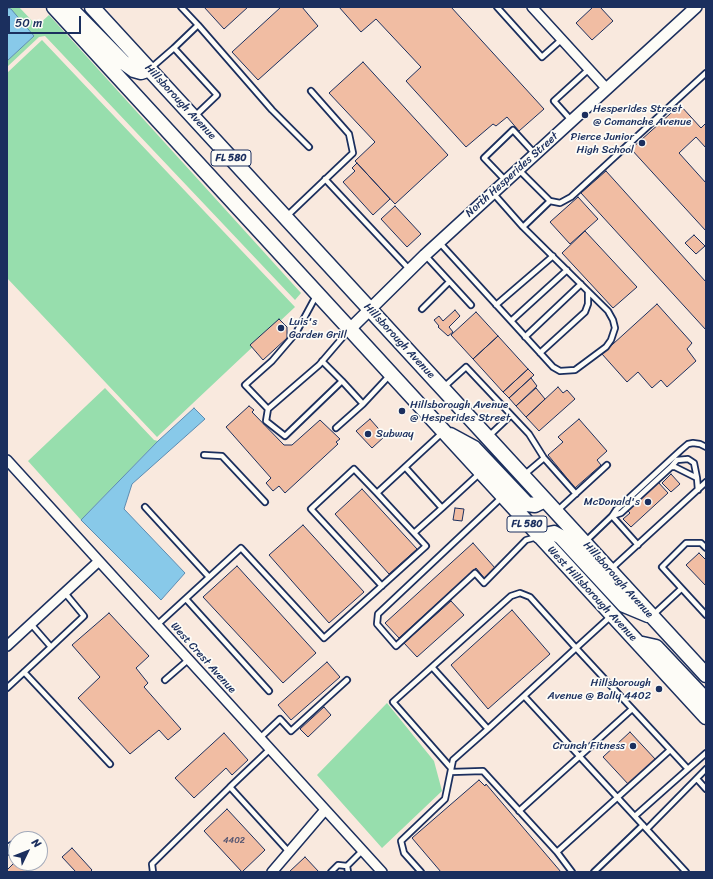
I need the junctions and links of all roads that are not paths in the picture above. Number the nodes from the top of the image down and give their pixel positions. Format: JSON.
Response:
{"nodes":[{"id":1,"x":54,"y":7,"type":"edge"},
{"id":2,"x":69,"y":7,"type":"edge"},
{"id":3,"x":92,"y":7,"type":"edge"},
{"id":4,"x":181,"y":7,"type":"edge"},
{"id":5,"x":496,"y":7,"type":"edge"},
{"id":6,"x":532,"y":7,"type":"edge"},
{"id":7,"x":696,"y":7,"type":"edge"},
{"id":8,"x":198,"y":25,"type":"junction"},
{"id":9,"x":562,"y":40,"type":"junction"},
{"id":10,"x":174,"y":48,"type":"junction"},
{"id":11,"x":150,"y":69,"type":"junction"},
{"id":12,"x":589,"y":69,"type":"junction"},
{"id":13,"x":706,"y":73,"type":"edge"},
{"id":14,"x":607,"y":89,"type":"junction"},
{"id":15,"x":311,"y":91,"type":"dead end"},
{"id":16,"x":194,"y":117,"type":"junction"},
{"id":17,"x":572,"y":121,"type":"junction"},
{"id":18,"x":309,"y":147,"type":"dead end"},
{"id":19,"x":535,"y":154,"type":"junction"},
{"id":20,"x":519,"y":169,"type":"junction"},
{"id":21,"x":325,"y":179,"type":"junction"},
{"id":22,"x":506,"y":181,"type":"junction"},
{"id":23,"x":493,"y":193,"type":"junction"},
{"id":24,"x":550,"y":201,"type":"junction"},
{"id":25,"x":286,"y":217,"type":"junction"},
{"id":26,"x":524,"y":227,"type":"junction"},
{"id":27,"x":439,"y":242,"type":"junction"},
{"id":28,"x":425,"y":255,"type":"junction"},
{"id":29,"x":553,"y":256,"type":"junction"},
{"id":30,"x":410,"y":270,"type":"junction"},
{"id":31,"x":567,"y":270,"type":"junction"},
{"id":32,"x":449,"y":282,"type":"junction"},
{"id":33,"x":581,"y":284,"type":"junction"},
{"id":34,"x":588,"y":292,"type":"junction"},
{"id":35,"x":316,"y":294,"type":"junction"},
{"id":36,"x":471,"y":305,"type":"dead end"},
{"id":37,"x":496,"y":305,"type":"junction"},
{"id":38,"x":370,"y":309,"type":"junction"},
{"id":39,"x":422,"y":309,"type":"dead end"},
{"id":40,"x":511,"y":321,"type":"junction"},
{"id":41,"x":349,"y":330,"type":"junction"},
{"id":42,"x":525,"y":337,"type":"junction"},
{"id":43,"x":540,"y":353,"type":"junction"},
{"id":44,"x":322,"y":361,"type":"junction"},
{"id":45,"x":390,"y":375,"type":"junction"},
{"id":46,"x":342,"y":381,"type":"junction"},
{"id":47,"x":442,"y":388,"type":"junction"},
{"id":48,"x":363,"y":404,"type":"junction"},
{"id":49,"x":268,"y":409,"type":"junction"},
{"id":50,"x":510,"y":416,"type":"junction"},
{"id":51,"x":336,"y":428,"type":"dead end"},
{"id":52,"x":443,"y":432,"type":"junction"},
{"id":53,"x":487,"y":437,"type":"junction"},
{"id":54,"x":706,"y":447,"type":"edge"},
{"id":55,"x":204,"y":455,"type":"dead end"},
{"id":56,"x":544,"y":458,"type":"junction"},
{"id":57,"x":7,"y":460,"type":"edge"},
{"id":58,"x":607,"y":465,"type":"dead end"},
{"id":59,"x":405,"y":467,"type":"junction"},
{"id":60,"x":671,"y":467,"type":"junction"},
{"id":61,"x":480,"y":473,"type":"junction"},
{"id":62,"x":523,"y":476,"type":"junction"},
{"id":63,"x":697,"y":478,"type":"junction"},
{"id":64,"x":706,"y":482,"type":"edge"},
{"id":65,"x":698,"y":490,"type":"junction"},
{"id":66,"x":376,"y":493,"type":"junction"},
{"id":67,"x":576,"y":494,"type":"junction"},
{"id":68,"x":502,"y":497,"type":"junction"},
{"id":69,"x":545,"y":500,"type":"junction"},
{"id":70,"x":264,"y":502,"type":"dead end"},
{"id":71,"x":145,"y":507,"type":"dead end"},
{"id":72,"x":442,"y":508,"type":"junction"},
{"id":73,"x":556,"y":512,"type":"junction"},
{"id":74,"x":612,"y":516,"type":"junction"},
{"id":75,"x":414,"y":533,"type":"junction"},
{"id":76,"x":539,"y":536,"type":"junction"},
{"id":77,"x":638,"y":545,"type":"junction"},
{"id":78,"x":579,"y":547,"type":"junction"},
{"id":79,"x":706,"y":548,"type":"edge"},
{"id":80,"x":99,"y":561,"type":"junction"},
{"id":81,"x":610,"y":571,"type":"junction"},
{"id":82,"x":209,"y":577,"type":"junction"},
{"id":83,"x":382,"y":586,"type":"junction"},
{"id":84,"x":682,"y":589,"type":"junction"},
{"id":85,"x":65,"y":593,"type":"junction"},
{"id":86,"x":186,"y":599,"type":"junction"},
{"id":87,"x":612,"y":615,"type":"junction"},
{"id":88,"x":706,"y":615,"type":"edge"},
{"id":89,"x":652,"y":616,"type":"junction"},
{"id":90,"x":30,"y":624,"type":"junction"},
{"id":91,"x":157,"y":625,"type":"junction"},
{"id":92,"x":638,"y":643,"type":"junction"},
{"id":93,"x":7,"y":646,"type":"edge"},
{"id":94,"x":51,"y":647,"type":"junction"},
{"id":95,"x":576,"y":648,"type":"junction"},
{"id":96,"x":188,"y":660,"type":"junction"},
{"id":97,"x":432,"y":667,"type":"junction"},
{"id":98,"x":24,"y":672,"type":"junction"},
{"id":99,"x":706,"y":675,"type":"edge"},
{"id":100,"x":165,"y":680,"type":"dead end"},
{"id":101,"x":347,"y":680,"type":"dead end"},
{"id":102,"x":7,"y":688,"type":"edge"},
{"id":103,"x":269,"y":691,"type":"dead end"},
{"id":104,"x":524,"y":696,"type":"junction"},
{"id":105,"x":706,"y":700,"type":"edge"},
{"id":106,"x":632,"y":709,"type":"junction"},
{"id":107,"x":706,"y":716,"type":"edge"},
{"id":108,"x":488,"y":729,"type":"junction"},
{"id":109,"x":260,"y":738,"type":"junction"},
{"id":110,"x":270,"y":749,"type":"junction"},
{"id":111,"x":670,"y":750,"type":"junction"},
{"id":112,"x":706,"y":753,"type":"edge"},
{"id":113,"x":579,"y":756,"type":"junction"},
{"id":114,"x":110,"y":764,"type":"dead end"},
{"id":115,"x":688,"y":769,"type":"junction"},
{"id":116,"x":706,"y":769,"type":"edge"},
{"id":117,"x":451,"y":770,"type":"junction"},
{"id":118,"x":697,"y":779,"type":"junction"},
{"id":119,"x":230,"y":788,"type":"junction"},
{"id":120,"x":706,"y":789,"type":"edge"},
{"id":121,"x":617,"y":796,"type":"junction"},
{"id":122,"x":325,"y":810,"type":"junction"},
{"id":123,"x":519,"y":811,"type":"junction"},
{"id":124,"x":635,"y":816,"type":"junction"},
{"id":125,"x":645,"y":827,"type":"junction"},
{"id":126,"x":362,"y":851,"type":"junction"},
{"id":127,"x":289,"y":852,"type":"junction"},
{"id":128,"x":557,"y":852,"type":"junction"},
{"id":129,"x":348,"y":866,"type":"junction"},
{"id":130,"x":153,"y":872,"type":"edge"},
{"id":131,"x":272,"y":872,"type":"edge"},
{"id":132,"x":331,"y":872,"type":"edge"},
{"id":133,"x":348,"y":872,"type":"edge"},
{"id":134,"x":382,"y":872,"type":"edge"},
{"id":135,"x":421,"y":872,"type":"edge"},
{"id":136,"x":572,"y":872,"type":"edge"},
{"id":137,"x":594,"y":872,"type":"edge"},
{"id":138,"x":686,"y":872,"type":"edge"}],
"edges":[{"from":1,"to":35,"type":"main road","number":"FL 580"},
{"from":2,"to":11,"type":"main road"},
{"from":3,"to":11,"type":"main road","name":"Hillsborough Avenue","number":"FL 580"},
{"from":4,"to":8,"type":"lane"},
{"from":5,"to":9,"type":"lane"},
{"from":6,"to":9,"type":"street"},
{"from":7,"to":14,"type":"street","name":"North Hesperides Street"},
{"from":8,"to":10,"type":"lane"},
{"from":8,"to":18,"type":"lane"},
{"from":9,"to":12,"type":"street"},
{"from":10,"to":11,"type":"lane"},
{"from":10,"to":16,"type":"lane"},
{"from":11,"to":16,"type":"main road","name":"Hillsborough Avenue","number":"FL 580"},
{"from":12,"to":14,"type":"street"},
{"from":12,"to":17,"type":"lane"},
{"from":13,"to":24,"type":"lane"},
{"from":14,"to":17,"type":"street","name":"North Hesperides Street"},
{"from":15,"to":21,"type":"lane"},
{"from":16,"to":25,"type":"main road","name":"Hillsborough Avenue","number":"FL 580"},
{"from":17,"to":19,"type":"street","name":"North Hesperides Street"},
{"from":19,"to":20,"type":"street","name":"North Hesperides Street"},
{"from":19,"to":22,"type":"lane"},
{"from":20,"to":22,"type":"street","name":"North Hesperides Street"},
{"from":20,"to":24,"type":"lane"},
{"from":21,"to":25,"type":"lane"},
{"from":21,"to":30,"type":"lane"},
{"from":22,"to":23,"type":"street","name":"North Hesperides Street"},
{"from":23,"to":26,"type":"lane"},
{"from":23,"to":27,"type":"street","name":"North Hesperides Street"},
{"from":24,"to":26,"type":"lane"},
{"from":25,"to":38,"type":"main road","name":"Hillsborough Avenue","number":"FL 580"},
{"from":26,"to":29,"type":"lane"},
{"from":27,"to":28,"type":"street","name":"North Hesperides Street"},
{"from":27,"to":37,"type":"lane"},
{"from":28,"to":30,"type":"street","name":"North Hesperides Street"},
{"from":28,"to":32,"type":"lane"},
{"from":29,"to":31,"type":"lane"},
{"from":29,"to":37,"type":"lane"},
{"from":30,"to":38,"type":"street","name":"North Hesperides Street"},
{"from":31,"to":33,"type":"lane"},
{"from":31,"to":40,"type":"lane"},
{"from":32,"to":36,"type":"lane"},
{"from":32,"to":39,"type":"lane"},
{"from":33,"to":34,"type":"lane"},
{"from":33,"to":42,"type":"lane"},
{"from":34,"to":43,"type":"lane"},
{"from":34,"to":43,"type":"lane"},
{"from":35,"to":41,"type":"main road","number":"FL 580"},
{"from":35,"to":49,"type":"lane"},
{"from":37,"to":40,"type":"lane"},
{"from":38,"to":41,"type":"street","name":"North Hesperides Street"},
{"from":38,"to":47,"type":"main road","name":"Hillsborough Avenue","number":"FL 580"},
{"from":40,"to":42,"type":"lane"},
{"from":41,"to":44,"type":"lane"},
{"from":41,"to":45,"type":"main road","name":"West Hillsborough Avenue","number":"FL 580"},
{"from":42,"to":43,"type":"lane"},
{"from":44,"to":46,"type":"lane"},
{"from":44,"to":49,"type":"lane"},
{"from":45,"to":48,"type":"lane"},
{"from":45,"to":52,"type":"main road","name":"West Hillsborough Avenue","number":"FL 580"},
{"from":46,"to":48,"type":"lane"},
{"from":46,"to":49,"type":"lane"},
{"from":47,"to":50,"type":"lane"},
{"from":47,"to":53,"type":"main road","name":"Hillsborough Avenue","number":"FL 580"},
{"from":48,"to":51,"type":"lane"},
{"from":50,"to":53,"type":"lane"},
{"from":50,"to":56,"type":"lane"},
{"from":52,"to":59,"type":"lane"},
{"from":52,"to":61,"type":"main road","name":"West Hillsborough Avenue","number":"FL 580"},
{"from":52,"to":69,"type":"main road"},
{"from":53,"to":62,"type":"main road","name":"Hillsborough Avenue","number":"FL 580"},
{"from":54,"to":74,"type":"lane"},
{"from":55,"to":70,"type":"lane"},
{"from":56,"to":62,"type":"lane"},
{"from":56,"to":67,"type":"lane"},
{"from":57,"to":80,"type":"street","name":"West Crest Avenue"},
{"from":58,"to":67,"type":"lane"},
{"from":59,"to":66,"type":"lane"},
{"from":59,"to":72,"type":"lane"},
{"from":60,"to":63,"type":"lane"},
{"from":60,"to":63,"type":"lane"},
{"from":60,"to":74,"type":"lane"},
{"from":61,"to":68,"type":"main road","name":"West Hillsborough Avenue","number":"FL 580"},
{"from":61,"to":72,"type":"lane"},
{"from":62,"to":69,"type":"main road","name":"Hillsborough Avenue","number":"FL 580"},
{"from":63,"to":65,"type":"lane"},
{"from":64,"to":65,"type":"lane"},
{"from":65,"to":77,"type":"lane"},
{"from":66,"to":75,"type":"lane"},
{"from":66,"to":83,"type":"lane"},
{"from":67,"to":73,"type":"lane"},
{"from":68,"to":76,"type":"main road","name":"West Hillsborough Avenue","number":"FL 580"},
{"from":68,"to":76,"type":"lane"},
{"from":69,"to":73,"type":"main road","name":"Hillsborough Avenue","number":"FL 580"},
{"from":71,"to":82,"type":"lane"},
{"from":72,"to":75,"type":"lane"},
{"from":73,"to":78,"type":"main road","name":"Hillsborough Avenue","number":"FL 580"},
{"from":74,"to":77,"type":"lane"},
{"from":74,"to":78,"type":"lane"},
{"from":75,"to":83,"type":"lane"},
{"from":76,"to":78,"type":"main road"},
{"from":76,"to":87,"type":"main road","name":"West Hillsborough Avenue","number":"FL 580"},
{"from":77,"to":81,"type":"lane"},
{"from":78,"to":81,"type":"main road","name":"Hillsborough Avenue","number":"FL 580"},
{"from":78,"to":89,"type":"main road"},
{"from":79,"to":84,"type":"lane"},
{"from":80,"to":85,"type":"street"},
{"from":80,"to":91,"type":"street","name":"West Crest Avenue"},
{"from":81,"to":89,"type":"main road","name":"Hillsborough Avenue","number":"FL 580"},
{"from":82,"to":83,"type":"lane"},
{"from":82,"to":86,"type":"lane"},
{"from":84,"to":88,"type":"lane"},
{"from":84,"to":89,"type":"lane"},
{"from":85,"to":90,"type":"street"},
{"from":85,"to":94,"type":"lane"},
{"from":86,"to":91,"type":"lane"},
{"from":86,"to":103,"type":"lane"},
{"from":87,"to":92,"type":"main road","name":"West Hillsborough Avenue","number":"FL 580"},
{"from":87,"to":95,"type":"lane"},
{"from":89,"to":99,"type":"main road","name":"Hillsborough Avenue","number":"FL 580"},
{"from":90,"to":93,"type":"street"},
{"from":90,"to":94,"type":"lane"},
{"from":91,"to":96,"type":"street","name":"West Crest Avenue"},
{"from":92,"to":105,"type":"main road"},
{"from":92,"to":107,"type":"main road","name":"West Hillsborough Avenue","number":"FL 580"},
{"from":94,"to":98,"type":"lane"},
{"from":95,"to":97,"type":"lane"},
{"from":95,"to":104,"type":"lane"},
{"from":95,"to":106,"type":"lane"},
{"from":96,"to":100,"type":"lane"},
{"from":96,"to":109,"type":"street","name":"West Crest Avenue"},
{"from":97,"to":108,"type":"lane"},
{"from":97,"to":117,"type":"lane"},
{"from":98,"to":102,"type":"lane"},
{"from":98,"to":114,"type":"lane"},
{"from":101,"to":109,"type":"lane"},
{"from":104,"to":108,"type":"lane"},
{"from":104,"to":113,"type":"lane"},
{"from":106,"to":111,"type":"lane"},
{"from":106,"to":113,"type":"lane"},
{"from":108,"to":117,"type":"lane"},
{"from":109,"to":110,"type":"street","name":"West Crest Avenue"},
{"from":110,"to":119,"type":"lane"},
{"from":110,"to":122,"type":"street","name":"West Crest Avenue"},
{"from":111,"to":115,"type":"lane"},
{"from":111,"to":121,"type":"lane"},
{"from":112,"to":115,"type":"lane"},
{"from":113,"to":121,"type":"lane"},
{"from":113,"to":123,"type":"lane"},
{"from":115,"to":124,"type":"lane"},
{"from":116,"to":118,"type":"lane"},
{"from":117,"to":123,"type":"lane"},
{"from":117,"to":135,"type":"lane"},
{"from":118,"to":120,"type":"lane"},
{"from":118,"to":125,"type":"lane"},
{"from":119,"to":127,"type":"lane"},
{"from":119,"to":130,"type":"lane"},
{"from":121,"to":124,"type":"lane"},
{"from":121,"to":128,"type":"lane"},
{"from":122,"to":126,"type":"street","name":"West Crest Avenue"},
{"from":122,"to":127,"type":"street"},
{"from":123,"to":128,"type":"lane"},
{"from":124,"to":125,"type":"lane"},
{"from":125,"to":137,"type":"lane"},
{"from":125,"to":138,"type":"lane"},
{"from":126,"to":129,"type":"lane"},
{"from":126,"to":134,"type":"street","name":"West Crest Avenue"},
{"from":127,"to":131,"type":"street"},
{"from":128,"to":136,"type":"lane"},
{"from":129,"to":132,"type":"lane"},
{"from":129,"to":133,"type":"lane"}]}
